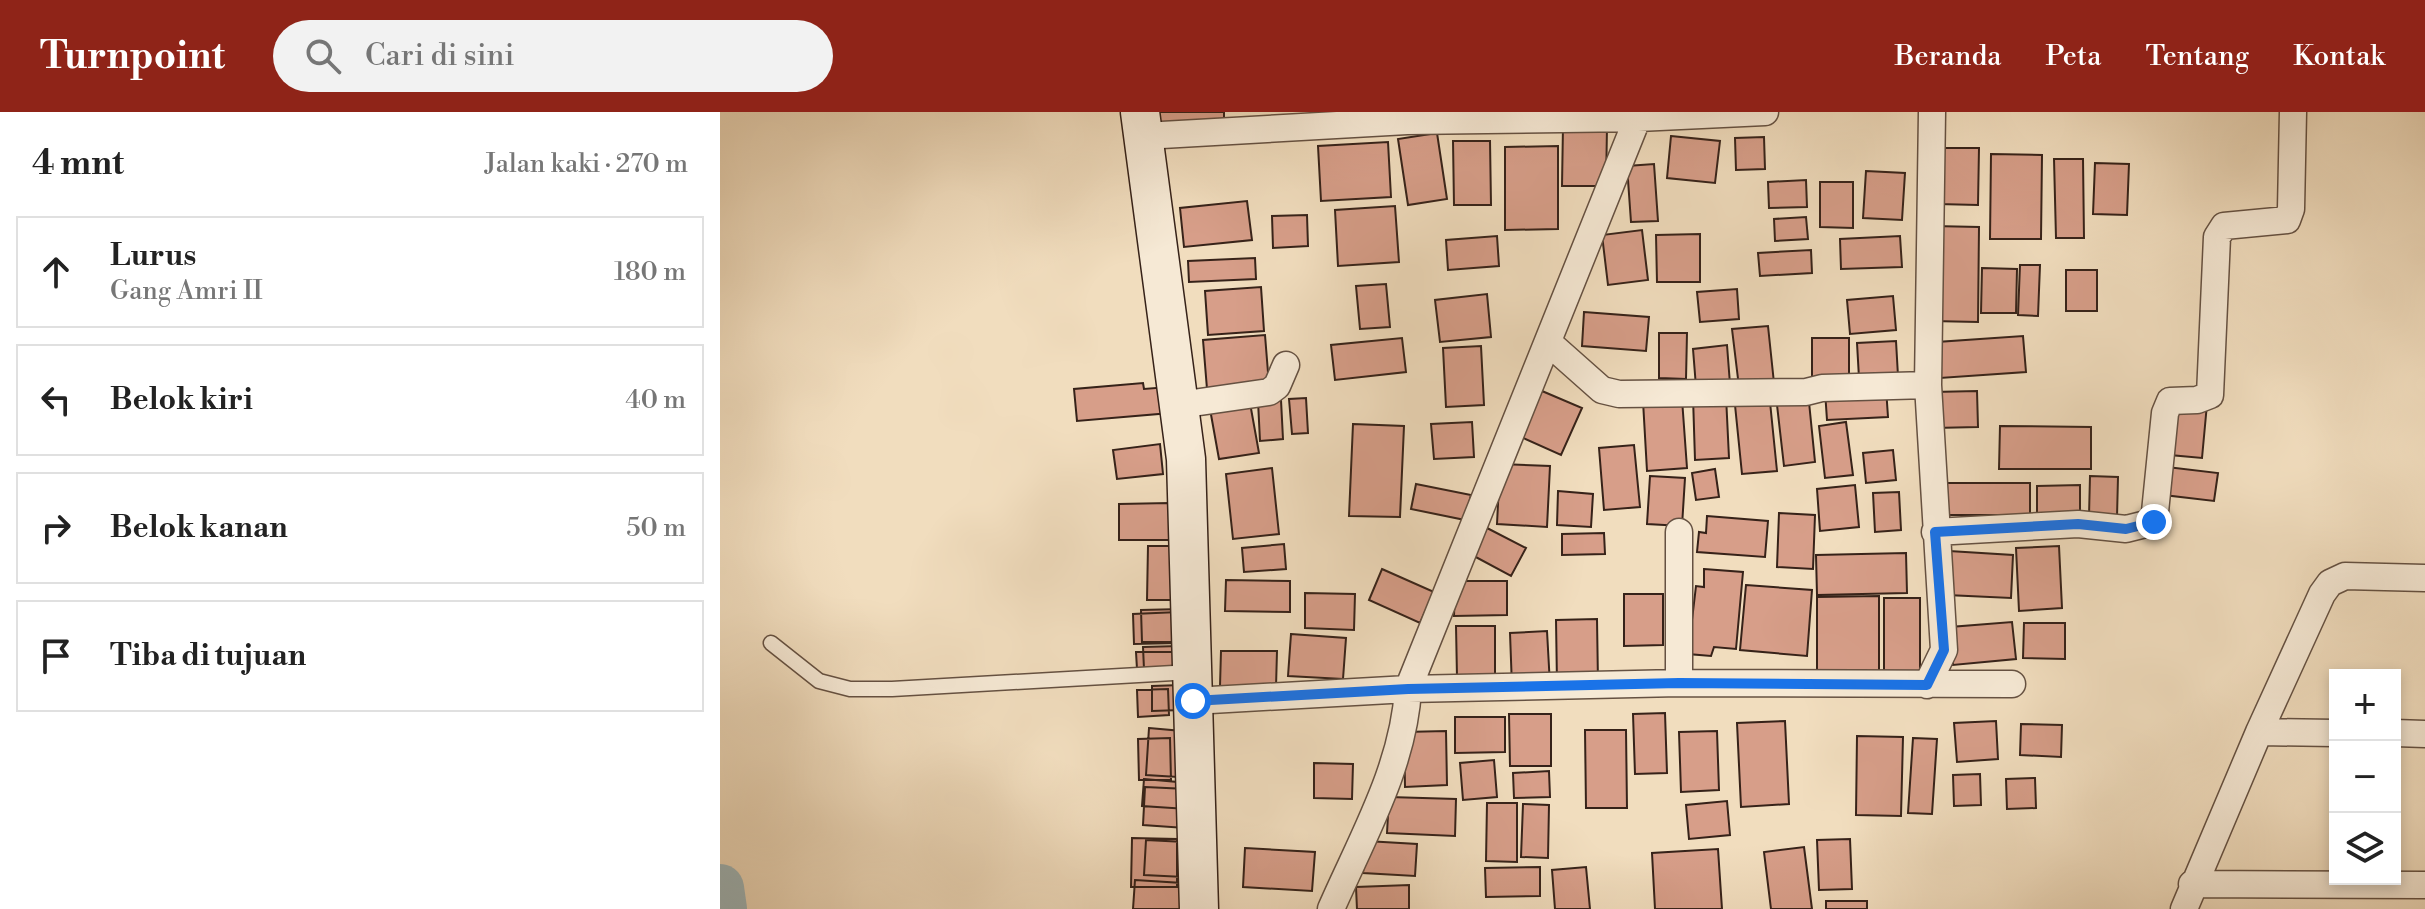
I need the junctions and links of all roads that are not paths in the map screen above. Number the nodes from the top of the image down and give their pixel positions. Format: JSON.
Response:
{"nodes":[{"id":1,"x":1746,"y":112,"type":"edge"},
{"id":2,"x":1765,"y":112,"type":"edge"},
{"id":3,"x":1932,"y":112,"type":"edge"},
{"id":4,"x":2293,"y":112,"type":"edge"},
{"id":5,"x":1639,"y":115,"type":"edge"},
{"id":6,"x":1407,"y":116,"type":"edge"},
{"id":7,"x":1142,"y":124,"type":"edge"},
{"id":8,"x":1549,"y":343,"type":"junction"},
{"id":9,"x":1286,"y":365,"type":"dead end"},
{"id":10,"x":1928,"y":385,"type":"junction"},
{"id":11,"x":1179,"y":405,"type":"junction"},
{"id":12,"x":1679,"y":532,"type":"dead end"},
{"id":13,"x":1935,"y":532,"type":"junction"},
{"id":14,"x":2425,"y":578,"type":"edge"},
{"id":15,"x":771,"y":643,"type":"dead end"},
{"id":16,"x":1679,"y":683,"type":"junction"},
{"id":17,"x":2012,"y":684,"type":"dead end"},
{"id":18,"x":1927,"y":685,"type":"junction"},
{"id":19,"x":1192,"y":686,"type":"junction"},
{"id":20,"x":1408,"y":689,"type":"junction"},
{"id":21,"x":2259,"y":732,"type":"junction"},
{"id":22,"x":2329,"y":733,"type":"edge"},
{"id":23,"x":2401,"y":733,"type":"edge"},
{"id":24,"x":2425,"y":734,"type":"edge"},
{"id":25,"x":2425,"y":885,"type":"edge"},
{"id":26,"x":2188,"y":897,"type":"edge"},
{"id":27,"x":1199,"y":909,"type":"edge"},
{"id":28,"x":1331,"y":909,"type":"edge"}],
"edges":[{"from":1,"to":2,"type":"street"},
{"from":1,"to":5,"type":"street"},
{"from":3,"to":10,"type":"street"},
{"from":4,"to":13,"type":"street"},
{"from":5,"to":6,"type":"street"},
{"from":5,"to":8,"type":"street"},
{"from":6,"to":7,"type":"street"},
{"from":7,"to":11,"type":"main road"},
{"from":8,"to":10,"type":"street"},
{"from":8,"to":20,"type":"street"},
{"from":9,"to":11,"type":"street"},
{"from":10,"to":13,"type":"street"},
{"from":11,"to":19,"type":"main road"},
{"from":12,"to":16,"type":"street"},
{"from":13,"to":18,"type":"street"},
{"from":14,"to":21,"type":"street"},
{"from":15,"to":19,"type":"lane"},
{"from":16,"to":18,"type":"street"},
{"from":16,"to":20,"type":"street"},
{"from":17,"to":18,"type":"street"},
{"from":19,"to":20,"type":"street"},
{"from":19,"to":27,"type":"main road"},
{"from":20,"to":28,"type":"street"},
{"from":21,"to":22,"type":"street"},
{"from":21,"to":26,"type":"street"},
{"from":23,"to":24,"type":"street"},
{"from":25,"to":26,"type":"street"}]}
